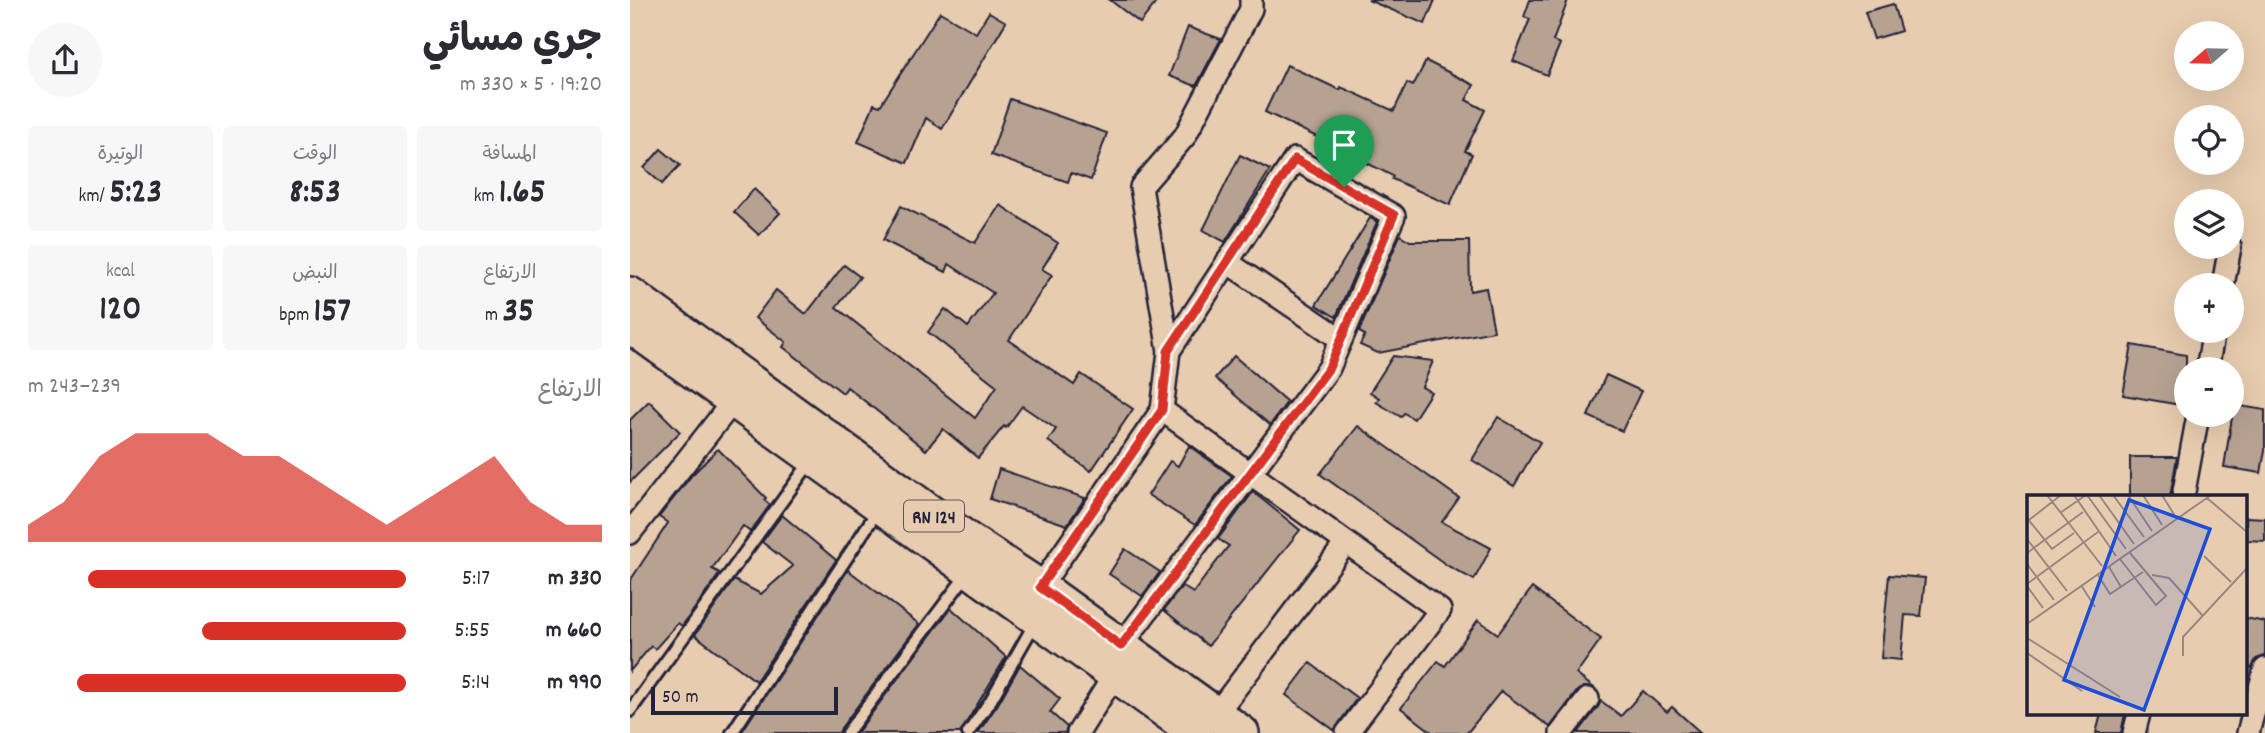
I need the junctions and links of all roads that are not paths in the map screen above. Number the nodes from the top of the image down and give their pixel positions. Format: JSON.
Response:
{"nodes":[{"id":1,"x":1251,"y":0,"type":"edge"},
{"id":2,"x":1227,"y":262,"type":"junction"},
{"id":3,"x":630,"y":294,"type":"edge"},
{"id":4,"x":630,"y":326,"type":"edge"},
{"id":5,"x":1341,"y":339,"type":"junction"},
{"id":6,"x":1168,"y":351,"type":"junction"},
{"id":7,"x":734,"y":400,"type":"junction"},
{"id":8,"x":1162,"y":410,"type":"junction"},
{"id":9,"x":2197,"y":427,"type":"edge"},
{"id":10,"x":814,"y":458,"type":"junction"},
{"id":11,"x":1250,"y":473,"type":"junction"},
{"id":12,"x":2183,"y":495,"type":"edge"},
{"id":13,"x":880,"y":506,"type":"junction"},
{"id":14,"x":630,"y":533,"type":"edge"},
{"id":15,"x":1346,"y":542,"type":"junction"},
{"id":16,"x":970,"y":570,"type":"junction"},
{"id":17,"x":1038,"y":603,"type":"junction"},
{"id":18,"x":1118,"y":660,"type":"junction"},
{"id":19,"x":2265,"y":669,"type":"edge"},
{"id":20,"x":1588,"y":699,"type":"dead end"},
{"id":21,"x":630,"y":711,"type":"edge"},
{"id":22,"x":2138,"y":716,"type":"edge"},
{"id":23,"x":1218,"y":727,"type":"edge"},
{"id":24,"x":732,"y":733,"type":"edge"},
{"id":25,"x":847,"y":733,"type":"edge"},
{"id":26,"x":968,"y":733,"type":"edge"},
{"id":27,"x":1078,"y":733,"type":"edge"},
{"id":28,"x":1347,"y":733,"type":"edge"},
{"id":29,"x":1562,"y":733,"type":"edge"},
{"id":30,"x":2134,"y":733,"type":"edge"},
{"id":31,"x":2248,"y":733,"type":"edge"}],
"edges":[{"from":1,"to":6,"type":"street"},
{"from":2,"to":5,"type":"street"},
{"from":2,"to":5,"type":"street"},
{"from":2,"to":6,"type":"street"},
{"from":3,"to":17,"type":"main road","number":"RN 124"},
{"from":4,"to":7,"type":"main road","number":"RN 124"},
{"from":5,"to":11,"type":"street"},
{"from":6,"to":8,"type":"street"},
{"from":7,"to":10,"type":"main road","number":"RN 124"},
{"from":7,"to":14,"type":"street"},
{"from":8,"to":11,"type":"street"},
{"from":8,"to":17,"type":"street"},
{"from":9,"to":12,"type":"street"},
{"from":10,"to":13,"type":"main road","number":"RN 124"},
{"from":10,"to":21,"type":"lane"},
{"from":11,"to":15,"type":"street"},
{"from":11,"to":18,"type":"street"},
{"from":13,"to":16,"type":"main road","number":"RN 124"},
{"from":13,"to":24,"type":"lane"},
{"from":15,"to":23,"type":"street"},
{"from":15,"to":28,"type":"street"},
{"from":16,"to":17,"type":"main road","number":"RN 124"},
{"from":16,"to":25,"type":"lane"},
{"from":17,"to":18,"type":"main road","number":"RN 124"},
{"from":17,"to":26,"type":"lane"},
{"from":18,"to":23,"type":"main road","number":"RN 124"},
{"from":18,"to":27,"type":"street"},
{"from":19,"to":31,"type":"street"},
{"from":20,"to":29,"type":"street"},
{"from":22,"to":30,"type":"street"}]}
